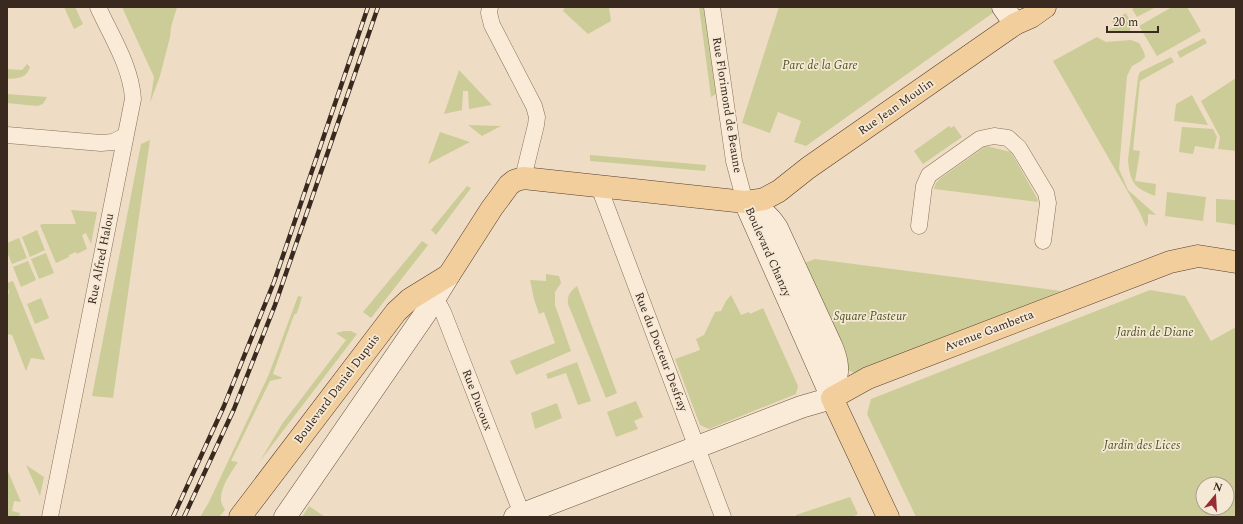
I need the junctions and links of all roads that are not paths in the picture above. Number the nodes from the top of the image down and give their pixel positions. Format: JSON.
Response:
{"nodes":[{"id":1,"x":98,"y":7,"type":"edge"},
{"id":2,"x":490,"y":7,"type":"edge"},
{"id":3,"x":712,"y":7,"type":"edge"},
{"id":4,"x":1045,"y":7,"type":"edge"},
{"id":5,"x":1009,"y":15,"type":"edge"},
{"id":6,"x":7,"y":135,"type":"edge"},
{"id":7,"x":125,"y":136,"type":"junction"},
{"id":8,"x":522,"y":178,"type":"junction"},
{"id":9,"x":599,"y":186,"type":"junction"},
{"id":10,"x":746,"y":202,"type":"junction"},
{"id":11,"x":920,"y":226,"type":"dead end"},
{"id":12,"x":1043,"y":241,"type":"dead end"},
{"id":13,"x":1236,"y":262,"type":"edge"},
{"id":14,"x":432,"y":292,"type":"junction"},
{"id":15,"x":832,"y":398,"type":"junction"},
{"id":16,"x":696,"y":447,"type":"junction"},
{"id":17,"x":519,"y":516,"type":"edge"},
{"id":18,"x":50,"y":517,"type":"edge"},
{"id":19,"x":240,"y":517,"type":"edge"},
{"id":20,"x":285,"y":517,"type":"edge"},
{"id":21,"x":723,"y":517,"type":"edge"},
{"id":22,"x":888,"y":517,"type":"edge"}],
"edges":[{"from":1,"to":7,"type":"street","name":"Rue Alfred Halou"},
{"from":2,"to":8,"type":"street"},
{"from":3,"to":10,"type":"street","name":"Rue Florimond de Beaune"},
{"from":4,"to":5,"type":"main road","name":"Rue Jean Moulin"},
{"from":5,"to":10,"type":"main road","name":"Rue Jean Moulin"},
{"from":6,"to":7,"type":"street"},
{"from":7,"to":18,"type":"street","name":"Rue Alfred Halou"},
{"from":8,"to":9,"type":"main road","name":"Rue Jean Moulin"},
{"from":8,"to":14,"type":"main road","name":"Boulevard Daniel Dupuis"},
{"from":9,"to":10,"type":"main road","name":"Rue Jean Moulin"},
{"from":9,"to":16,"type":"street","name":"Rue du Docteur Desfray"},
{"from":10,"to":15,"type":"main road","name":"Boulevard Chanzy"},
{"from":11,"to":12,"type":"street"},
{"from":13,"to":15,"type":"main road","name":"Avenue Gambetta"},
{"from":14,"to":17,"type":"street","name":"Rue Ducoux"},
{"from":14,"to":19,"type":"main road","name":"Boulevard Daniel Dupuis"},
{"from":14,"to":20,"type":"main road"},
{"from":15,"to":16,"type":"main road","name":"Avenue Gambetta"},
{"from":15,"to":22,"type":"main road","name":"Boulevard Chanzy"},
{"from":16,"to":17,"type":"main road","name":"Avenue Gambetta"},
{"from":16,"to":21,"type":"street","name":"Rue du Docteur Desfray"}]}
